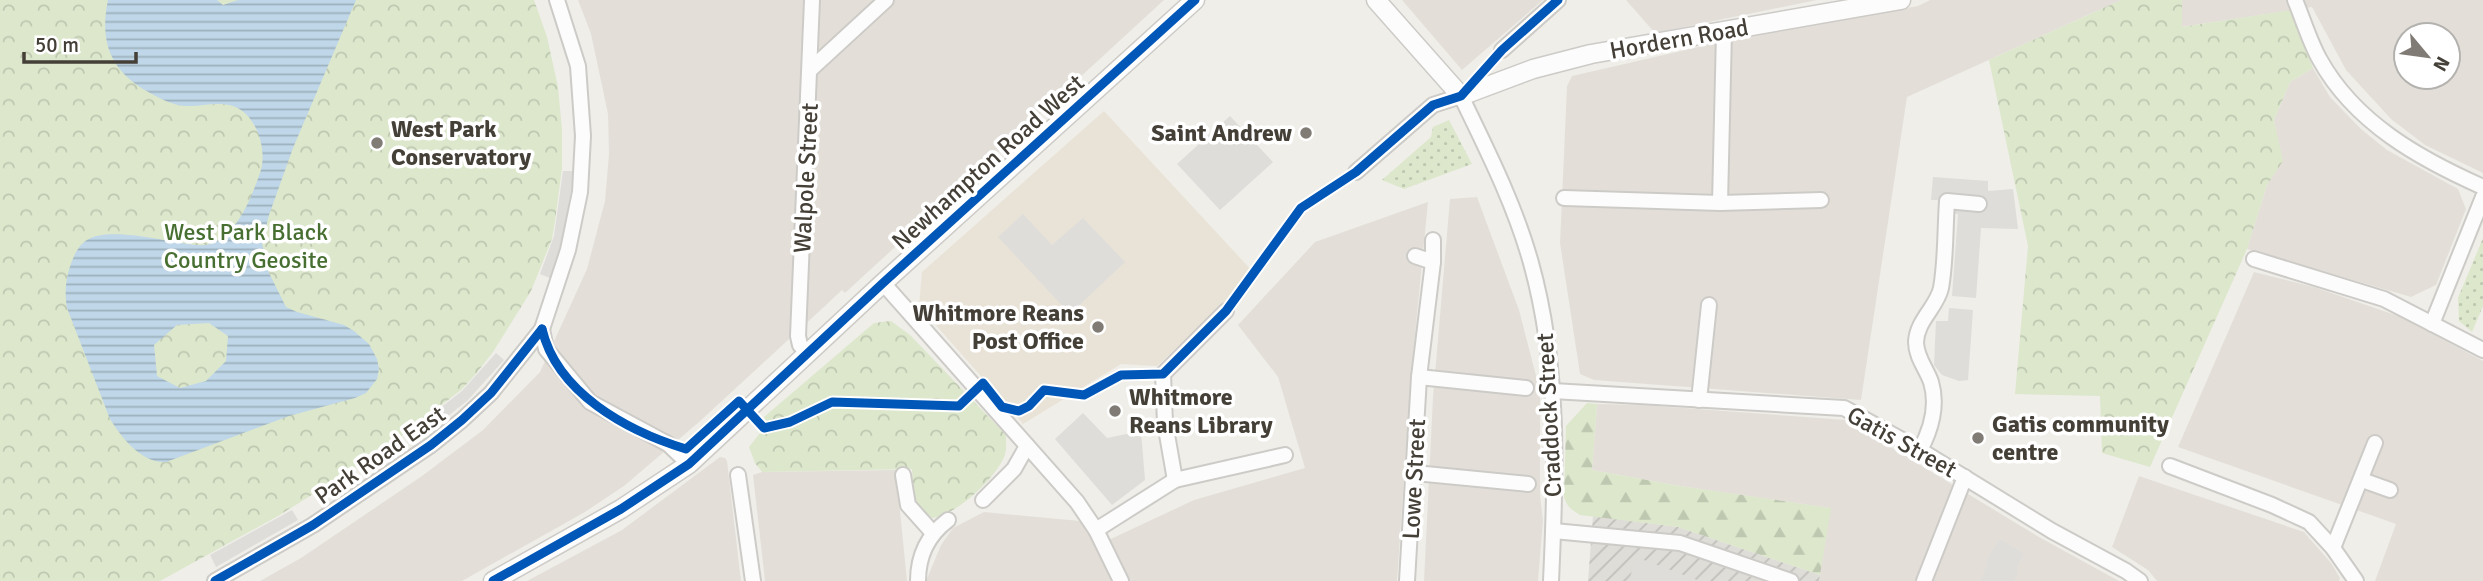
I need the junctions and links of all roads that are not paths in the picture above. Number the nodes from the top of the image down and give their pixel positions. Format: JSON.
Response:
{"nodes":[{"id":1,"x":557,"y":0,"type":"edge"},
{"id":2,"x":813,"y":0,"type":"edge"},
{"id":3,"x":886,"y":0,"type":"edge"},
{"id":4,"x":1195,"y":0,"type":"edge"},
{"id":5,"x":1376,"y":0,"type":"edge"},
{"id":6,"x":1558,"y":0,"type":"edge"},
{"id":7,"x":1901,"y":0,"type":"edge"},
{"id":8,"x":2295,"y":0,"type":"edge"},
{"id":9,"x":1724,"y":32,"type":"junction"},
{"id":10,"x":1502,"y":50,"type":"dead end"},
{"id":11,"x":811,"y":69,"type":"junction"},
{"id":12,"x":1461,"y":96,"type":"junction"},
{"id":13,"x":1356,"y":172,"type":"dead end"},
{"id":14,"x":2483,"y":187,"type":"edge"},
{"id":15,"x":2483,"y":197,"type":"edge"},
{"id":16,"x":1564,"y":198,"type":"dead end"},
{"id":17,"x":1821,"y":200,"type":"dead end"},
{"id":18,"x":1720,"y":203,"type":"junction"},
{"id":19,"x":1979,"y":204,"type":"dead end"},
{"id":20,"x":1433,"y":240,"type":"dead end"},
{"id":21,"x":1415,"y":256,"type":"dead end"},
{"id":22,"x":2254,"y":259,"type":"dead end"},
{"id":23,"x":1433,"y":262,"type":"junction"},
{"id":24,"x":883,"y":284,"type":"junction"},
{"id":25,"x":1709,"y":305,"type":"dead end"},
{"id":26,"x":1226,"y":312,"type":"dead end"},
{"id":27,"x":2432,"y":324,"type":"junction"},
{"id":28,"x":542,"y":329,"type":"junction"},
{"id":29,"x":2483,"y":350,"type":"edge"},
{"id":30,"x":807,"y":353,"type":"junction"},
{"id":31,"x":1419,"y":377,"type":"junction"},
{"id":32,"x":1526,"y":388,"type":"dead end"},
{"id":33,"x":1553,"y":391,"type":"junction"},
{"id":34,"x":1699,"y":400,"type":"junction"},
{"id":35,"x":2375,"y":443,"type":"dead end"},
{"id":36,"x":1027,"y":446,"type":"junction"},
{"id":37,"x":1920,"y":450,"type":"junction"},
{"id":38,"x":1284,"y":455,"type":"dead end"},
{"id":39,"x":689,"y":464,"type":"junction"},
{"id":40,"x":2170,"y":466,"type":"dead end"},
{"id":41,"x":1415,"y":473,"type":"junction"},
{"id":42,"x":738,"y":475,"type":"dead end"},
{"id":43,"x":903,"y":475,"type":"dead end"},
{"id":44,"x":1965,"y":477,"type":"junction"},
{"id":45,"x":1175,"y":480,"type":"junction"},
{"id":46,"x":2362,"y":480,"type":"junction"},
{"id":47,"x":1528,"y":484,"type":"dead end"},
{"id":48,"x":2390,"y":490,"type":"dead end"},
{"id":49,"x":983,"y":500,"type":"dead end"},
{"id":50,"x":948,"y":520,"type":"dead end"},
{"id":51,"x":1096,"y":530,"type":"junction"},
{"id":52,"x":1554,"y":531,"type":"junction"},
{"id":53,"x":933,"y":533,"type":"junction"},
{"id":54,"x":2333,"y":548,"type":"junction"},
{"id":55,"x":515,"y":575,"type":"edge"},
{"id":56,"x":215,"y":581,"type":"edge"},
{"id":57,"x":493,"y":581,"type":"edge"},
{"id":58,"x":753,"y":581,"type":"edge"},
{"id":59,"x":918,"y":581,"type":"edge"},
{"id":60,"x":1121,"y":581,"type":"edge"},
{"id":61,"x":1407,"y":581,"type":"edge"},
{"id":62,"x":1550,"y":581,"type":"edge"},
{"id":63,"x":1791,"y":581,"type":"edge"},
{"id":64,"x":1924,"y":581,"type":"edge"},
{"id":65,"x":2140,"y":581,"type":"edge"},
{"id":66,"x":2356,"y":581,"type":"edge"}],
"edges":[{"from":1,"to":28,"type":"street"},
{"from":2,"to":11,"type":"street","name":"Walpole Street"},
{"from":3,"to":11,"type":"street"},
{"from":4,"to":24,"type":"street","name":"Newhampton Road West"},
{"from":5,"to":12,"type":"street"},
{"from":6,"to":10,"type":"street"},
{"from":7,"to":9,"type":"street","name":"Hordern Road"},
{"from":8,"to":14,"type":"street"},
{"from":9,"to":12,"type":"street","name":"Hordern Road"},
{"from":9,"to":18,"type":"street"},
{"from":11,"to":30,"type":"street","name":"Walpole Street"},
{"from":12,"to":13,"type":"street"},
{"from":12,"to":33,"type":"street","name":"Craddock Street"},
{"from":15,"to":27,"type":"street"},
{"from":16,"to":18,"type":"street"},
{"from":17,"to":18,"type":"street"},
{"from":19,"to":37,"type":"street"},
{"from":20,"to":23,"type":"street","name":"Lowe Street"},
{"from":21,"to":23,"type":"street"},
{"from":22,"to":27,"type":"street"},
{"from":23,"to":31,"type":"street","name":"Lowe Street"},
{"from":24,"to":30,"type":"street","name":"Newhampton Road West"},
{"from":24,"to":36,"type":"street"},
{"from":25,"to":34,"type":"street"},
{"from":26,"to":45,"type":"street"},
{"from":27,"to":29,"type":"street"},
{"from":28,"to":39,"type":"street"},
{"from":28,"to":56,"type":"street","name":"Park Road East"},
{"from":30,"to":39,"type":"street","name":"Newhampton Road West"},
{"from":31,"to":32,"type":"street"},
{"from":31,"to":41,"type":"street","name":"Lowe Street"},
{"from":33,"to":34,"type":"street","name":"Gatis Street"},
{"from":33,"to":52,"type":"street","name":"Craddock Street"},
{"from":34,"to":37,"type":"street","name":"Gatis Street"},
{"from":35,"to":46,"type":"street"},
{"from":36,"to":49,"type":"street"},
{"from":36,"to":51,"type":"street"},
{"from":37,"to":44,"type":"street","name":"Gatis Street"},
{"from":38,"to":45,"type":"street"},
{"from":39,"to":55,"type":"street","name":"Newhampton Road West"},
{"from":40,"to":54,"type":"street"},
{"from":41,"to":47,"type":"street"},
{"from":41,"to":61,"type":"street","name":"Lowe Street"},
{"from":42,"to":58,"type":"street"},
{"from":43,"to":53,"type":"street"},
{"from":44,"to":64,"type":"street"},
{"from":44,"to":65,"type":"street","name":"Gatis Street"},
{"from":45,"to":51,"type":"street"},
{"from":46,"to":48,"type":"street"},
{"from":46,"to":54,"type":"street"},
{"from":50,"to":53,"type":"street"},
{"from":51,"to":60,"type":"street"},
{"from":52,"to":62,"type":"street","name":"Craddock Street"},
{"from":52,"to":63,"type":"street"},
{"from":53,"to":59,"type":"street"},
{"from":54,"to":66,"type":"street"},
{"from":55,"to":57,"type":"street","name":"Newhampton Road West"}]}
